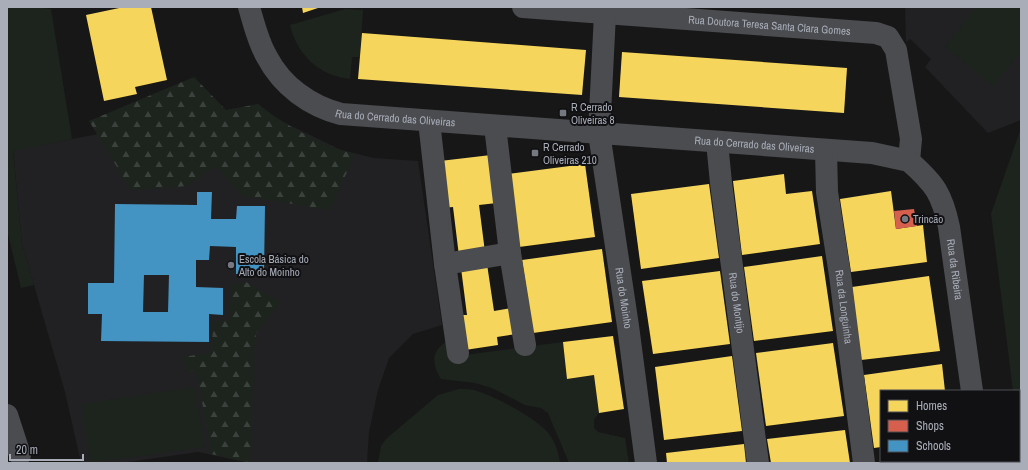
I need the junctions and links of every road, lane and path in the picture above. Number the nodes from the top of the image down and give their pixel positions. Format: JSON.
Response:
{"nodes":[{"id":1,"x":249,"y":7,"type":"edge"},
{"id":2,"x":523,"y":7,"type":"edge"},
{"id":3,"x":605,"y":14,"type":"junction"},
{"id":4,"x":429,"y":121,"type":"junction"},
{"id":5,"x":495,"y":126,"type":"junction"},
{"id":6,"x":599,"y":133,"type":"junction"},
{"id":7,"x":717,"y":142,"type":"junction"},
{"id":8,"x":826,"y":150,"type":"junction"},
{"id":9,"x":909,"y":161,"type":"junction"},
{"id":10,"x":510,"y":253,"type":"junction"},
{"id":11,"x":445,"y":264,"type":"junction"},
{"id":12,"x":525,"y":345,"type":"dead end"},
{"id":13,"x":458,"y":353,"type":"dead end"},
{"id":14,"x":972,"y":390,"type":"edge"},
{"id":15,"x":7,"y":415,"type":"edge"},
{"id":16,"x":17,"y":454,"type":"edge"},
{"id":17,"x":646,"y":463,"type":"edge"},
{"id":18,"x":758,"y":463,"type":"edge"},
{"id":19,"x":864,"y":463,"type":"edge"}],
"edges":[{"from":1,"to":4,"type":"street","name":"Rua do Cerrado das Oliveiras"},
{"from":2,"to":3,"type":"street","name":"Rua Doutora Teresa Santa Clara Gomes"},
{"from":3,"to":6,"type":"street"},
{"from":3,"to":9,"type":"street","name":"Rua Doutora Teresa Santa Clara Gomes"},
{"from":4,"to":5,"type":"street","name":"Rua do Cerrado das Oliveiras"},
{"from":4,"to":11,"type":"street"},
{"from":5,"to":6,"type":"street","name":"Rua do Cerrado das Oliveiras"},
{"from":5,"to":10,"type":"street"},
{"from":6,"to":7,"type":"street","name":"Rua do Cerrado das Oliveiras"},
{"from":6,"to":17,"type":"street","name":"Rua do Moinho"},
{"from":7,"to":8,"type":"street","name":"Rua do Cerrado das Oliveiras"},
{"from":7,"to":18,"type":"street","name":"Rua do Montijo"},
{"from":8,"to":9,"type":"street","name":"Rua do Cerrado das Oliveiras"},
{"from":8,"to":19,"type":"street","name":"Rua da Longuinha"},
{"from":9,"to":14,"type":"street","name":"Rua da Ribeira"},
{"from":10,"to":11,"type":"street"},
{"from":10,"to":12,"type":"street"},
{"from":11,"to":13,"type":"street"},
{"from":15,"to":16,"type":"street"}]}
